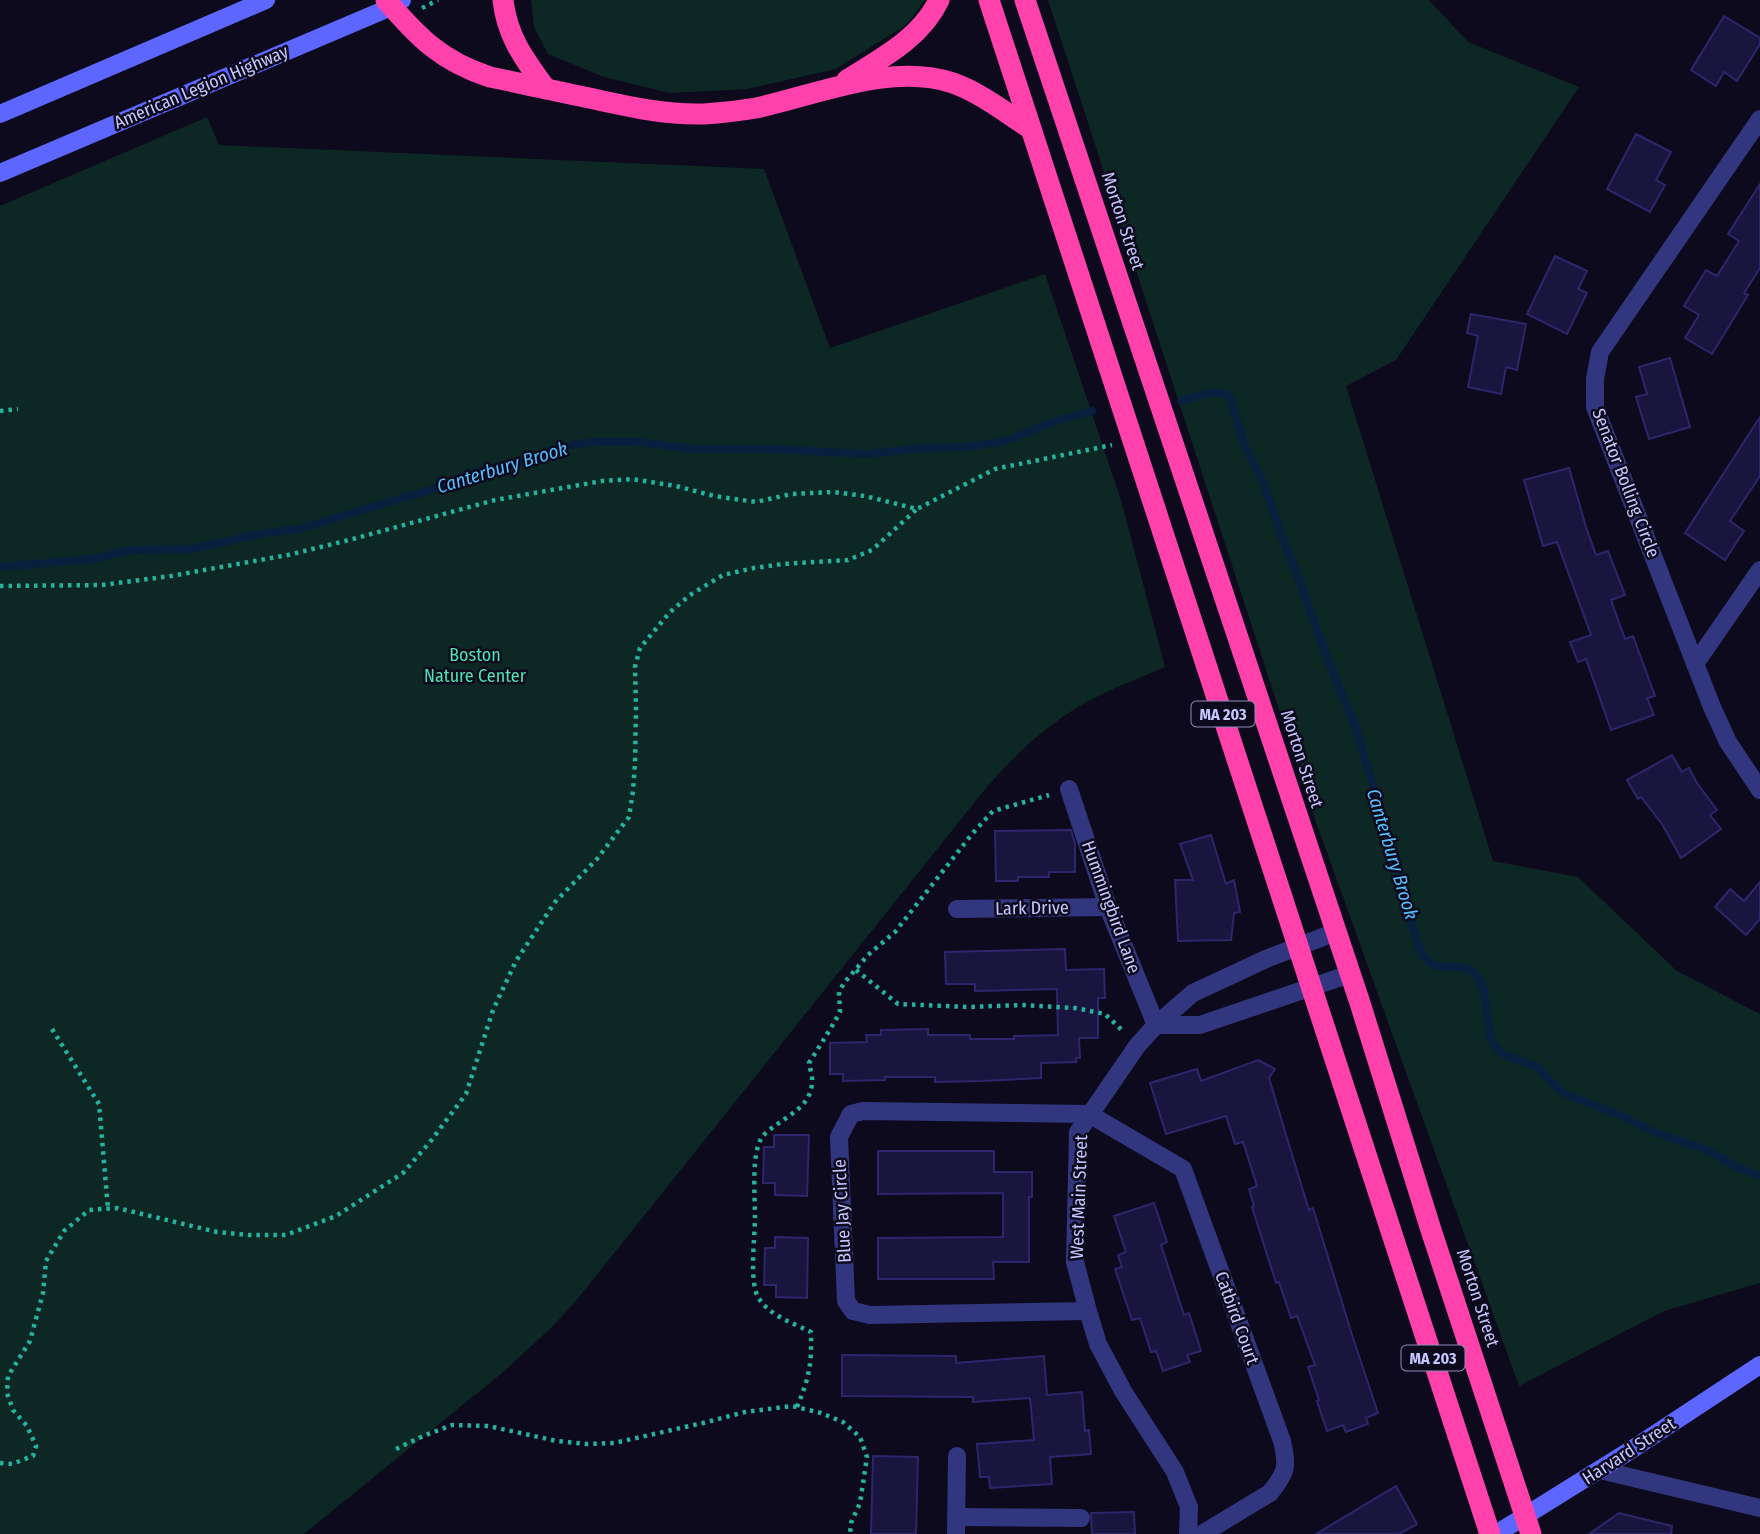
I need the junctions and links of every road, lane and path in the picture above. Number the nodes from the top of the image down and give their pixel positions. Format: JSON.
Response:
{"nodes":[{"id":1,"x":266,"y":0,"type":"edge"},
{"id":2,"x":503,"y":0,"type":"edge"},
{"id":3,"x":939,"y":0,"type":"edge"},
{"id":4,"x":989,"y":0,"type":"edge"},
{"id":5,"x":1025,"y":0,"type":"edge"},
{"id":6,"x":393,"y":2,"type":"edge"},
{"id":7,"x":840,"y":85,"type":"junction"},
{"id":8,"x":546,"y":89,"type":"junction"},
{"id":9,"x":0,"y":114,"type":"edge"},
{"id":10,"x":1760,"y":119,"type":"edge"},
{"id":11,"x":1031,"y":129,"type":"junction"},
{"id":12,"x":0,"y":173,"type":"edge"},
{"id":13,"x":18,"y":409,"type":"dead end"},
{"id":14,"x":0,"y":411,"type":"edge"},
{"id":15,"x":1133,"y":441,"type":"junction"},
{"id":16,"x":917,"y":509,"type":"junction"},
{"id":17,"x":1760,"y":570,"type":"edge"},
{"id":18,"x":0,"y":586,"type":"edge"},
{"id":19,"x":1695,"y":664,"type":"junction"},
{"id":20,"x":1069,"y":789,"type":"joint"},
{"id":21,"x":1760,"y":790,"type":"edge"},
{"id":22,"x":1108,"y":907,"type":"junction"},
{"id":23,"x":957,"y":909,"type":"dead end"},
{"id":24,"x":1336,"y":932,"type":"junction"},
{"id":25,"x":1299,"y":946,"type":"junction"},
{"id":26,"x":856,"y":970,"type":"junction"},
{"id":27,"x":1350,"y":974,"type":"junction"},
{"id":28,"x":1313,"y":987,"type":"junction"},
{"id":29,"x":1156,"y":1025,"type":"junction"},
{"id":30,"x":52,"y":1029,"type":"dead end"},
{"id":31,"x":1137,"y":1045,"type":"junction"},
{"id":32,"x":1089,"y":1114,"type":"junction"},
{"id":33,"x":108,"y":1209,"type":"junction"},
{"id":34,"x":1088,"y":1311,"type":"junction"},
{"id":35,"x":1760,"y":1365,"type":"edge"},
{"id":36,"x":797,"y":1407,"type":"junction"},
{"id":37,"x":396,"y":1449,"type":"dead end"},
{"id":38,"x":957,"y":1456,"type":"dead end"},
{"id":39,"x":0,"y":1463,"type":"edge"},
{"id":40,"x":1600,"y":1470,"type":"junction"},
{"id":41,"x":1760,"y":1508,"type":"edge"},
{"id":42,"x":1081,"y":1518,"type":"dead end"},
{"id":43,"x":956,"y":1525,"type":"edge"},
{"id":44,"x":1528,"y":1525,"type":"edge"},
{"id":45,"x":850,"y":1534,"type":"edge"},
{"id":46,"x":1188,"y":1534,"type":"edge"},
{"id":47,"x":1202,"y":1534,"type":"edge"},
{"id":48,"x":1490,"y":1534,"type":"edge"},
{"id":49,"x":1496,"y":1534,"type":"edge"}],
"edges":[{"from":1,"to":9,"type":"main road"},
{"from":2,"to":8,"type":"highway"},
{"from":3,"to":7,"type":"highway"},
{"from":4,"to":11,"type":"highway","number":"MA 203"},
{"from":5,"to":24,"type":"highway","name":"Morton Street","number":"MA 203"},
{"from":6,"to":8,"type":"highway"},
{"from":6,"to":12,"type":"main road","name":"American Legion Highway"},
{"from":7,"to":8,"type":"highway"},
{"from":7,"to":11,"type":"highway"},
{"from":10,"to":19,"type":"street","name":"Senator Bolling Circle"},
{"from":11,"to":15,"type":"highway","number":"MA 203"},
{"from":13,"to":14,"type":"path"},
{"from":15,"to":16,"type":"path"},
{"from":15,"to":25,"type":"highway","number":"MA 203"},
{"from":16,"to":18,"type":"path"},
{"from":16,"to":33,"type":"path"},
{"from":17,"to":19,"type":"street"},
{"from":19,"to":21,"type":"street","name":"Senator Bolling Circle"},
{"from":20,"to":22,"type":"street","name":"Hummingbird Lane"},
{"from":20,"to":26,"type":"path"},
{"from":22,"to":23,"type":"street","name":"Lark Drive"},
{"from":22,"to":29,"type":"street","name":"Hummingbird Lane"},
{"from":24,"to":25,"type":"street","name":"West Main Street"},
{"from":24,"to":27,"type":"highway","name":"Morton Street","number":"MA 203"},
{"from":25,"to":28,"type":"highway","number":"MA 203"},
{"from":25,"to":29,"type":"street","name":"West Main Street"},
{"from":26,"to":31,"type":"path"},
{"from":26,"to":36,"type":"path"},
{"from":27,"to":28,"type":"street"},
{"from":27,"to":44,"type":"highway","name":"Morton Street","number":"MA 203"},
{"from":28,"to":29,"type":"street"},
{"from":28,"to":48,"type":"highway","number":"MA 203"},
{"from":29,"to":31,"type":"street","name":"West Main Street"},
{"from":30,"to":33,"type":"path"},
{"from":31,"to":32,"type":"street","name":"West Main Street"},
{"from":32,"to":34,"type":"street","name":"West Main Street"},
{"from":32,"to":34,"type":"street","name":"Blue Jay Circle"},
{"from":32,"to":47,"type":"street","name":"Catbird Court"},
{"from":33,"to":39,"type":"path"},
{"from":34,"to":46,"type":"street","name":"West Main Street"},
{"from":35,"to":40,"type":"main road","name":"Harvard Street"},
{"from":36,"to":37,"type":"path"},
{"from":36,"to":45,"type":"path"},
{"from":38,"to":43,"type":"street"},
{"from":40,"to":41,"type":"street"},
{"from":40,"to":44,"type":"main road","name":"Harvard Street"},
{"from":42,"to":43,"type":"street"},
{"from":44,"to":49,"type":"main road","name":"Harvard Street"}]}
